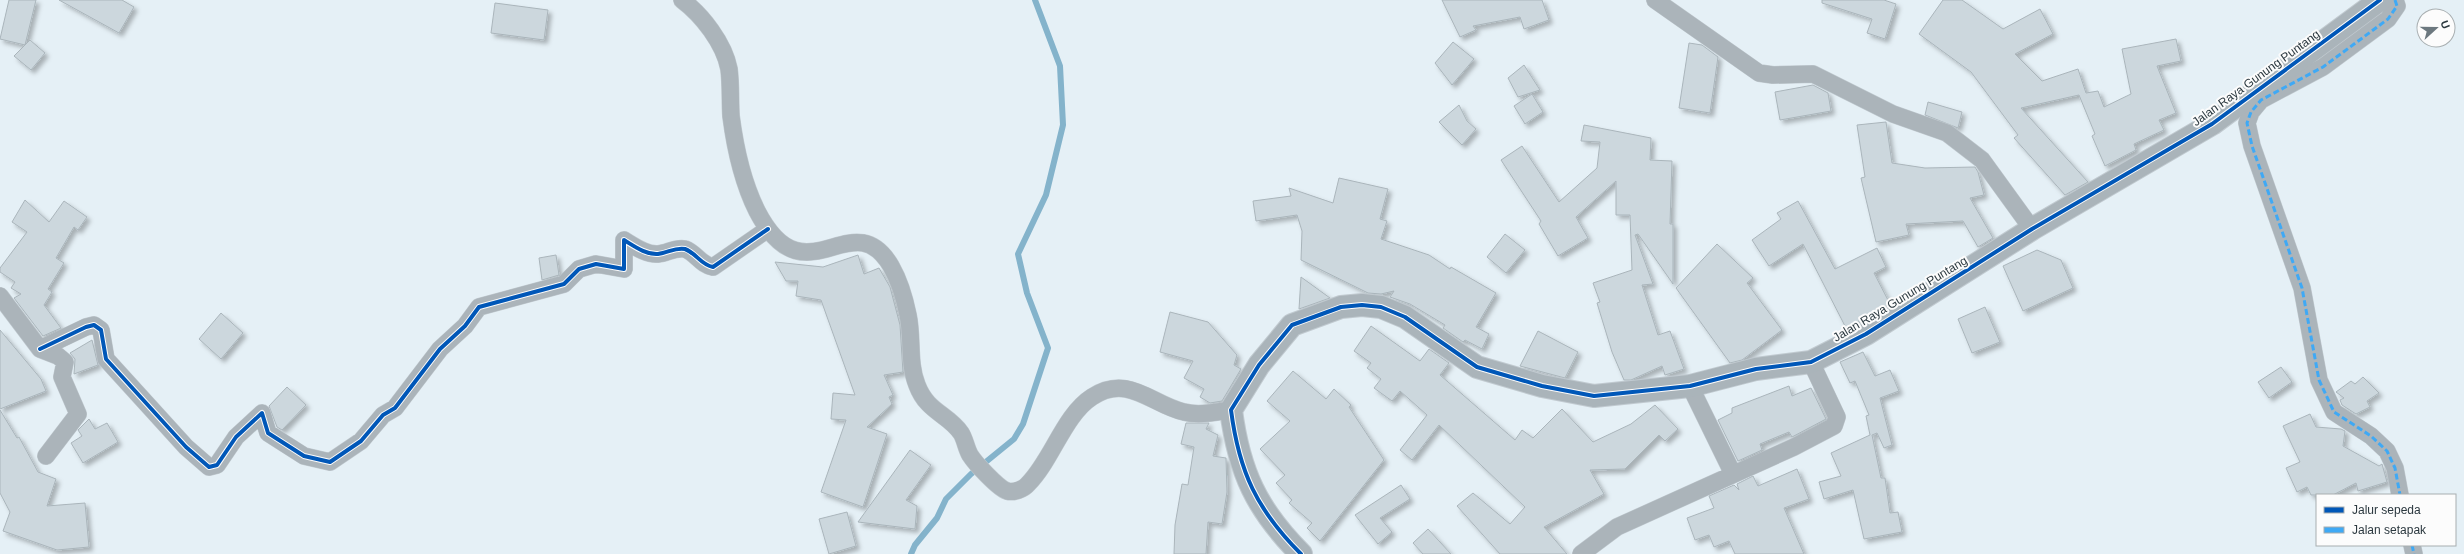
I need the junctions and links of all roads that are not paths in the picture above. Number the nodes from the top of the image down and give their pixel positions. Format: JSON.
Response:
{"nodes":[{"id":1,"x":682,"y":0,"type":"edge"},
{"id":2,"x":1655,"y":0,"type":"edge"},
{"id":3,"x":2380,"y":0,"type":"edge"},
{"id":4,"x":2395,"y":0,"type":"edge"},
{"id":5,"x":768,"y":229,"type":"junction"},
{"id":6,"x":2032,"y":229,"type":"junction"},
{"id":7,"x":0,"y":296,"type":"edge"},
{"id":8,"x":40,"y":350,"type":"junction"},
{"id":9,"x":1811,"y":362,"type":"junction"},
{"id":10,"x":1690,"y":386,"type":"junction"},
{"id":11,"x":1231,"y":410,"type":"junction"},
{"id":12,"x":46,"y":456,"type":"dead end"},
{"id":13,"x":1733,"y":474,"type":"junction"},
{"id":14,"x":2400,"y":494,"type":"edge"},
{"id":15,"x":1301,"y":554,"type":"edge"},
{"id":16,"x":1581,"y":554,"type":"edge"}],
"edges":[{"from":1,"to":5,"type":"street"},
{"from":2,"to":6,"type":"street"},
{"from":3,"to":6,"type":"street","name":"Jalan Raya Gunung Puntang"},
{"from":4,"to":14,"type":"street"},
{"from":5,"to":8,"type":"street"},
{"from":5,"to":11,"type":"street"},
{"from":6,"to":9,"type":"street","name":"Jalan Raya Gunung Puntang"},
{"from":7,"to":8,"type":"street"},
{"from":8,"to":12,"type":"street"},
{"from":9,"to":10,"type":"street","name":"Jalan Raya Gunung Puntang"},
{"from":9,"to":13,"type":"street"},
{"from":10,"to":11,"type":"street","name":"Jalan Raya Gunung Puntang"},
{"from":10,"to":13,"type":"street"},
{"from":11,"to":15,"type":"street"},
{"from":13,"to":16,"type":"street"}]}
